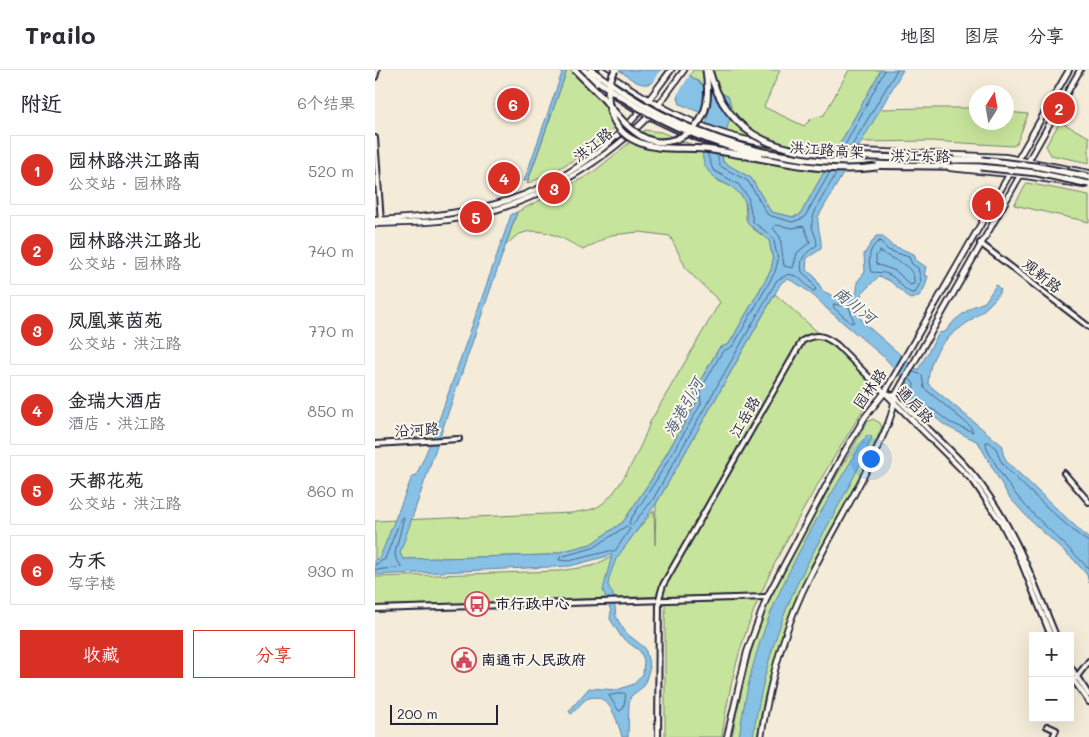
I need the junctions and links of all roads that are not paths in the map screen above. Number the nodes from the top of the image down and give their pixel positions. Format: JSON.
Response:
{"nodes":[{"id":1,"x":377,"y":70,"type":"edge"},
{"id":2,"x":575,"y":70,"type":"edge"},
{"id":3,"x":579,"y":70,"type":"edge"},
{"id":4,"x":584,"y":70,"type":"edge"},
{"id":5,"x":591,"y":70,"type":"edge"},
{"id":6,"x":602,"y":70,"type":"edge"},
{"id":7,"x":615,"y":70,"type":"edge"},
{"id":8,"x":671,"y":70,"type":"edge"},
{"id":9,"x":684,"y":70,"type":"edge"},
{"id":10,"x":707,"y":70,"type":"edge"},
{"id":11,"x":1069,"y":70,"type":"edge"},
{"id":12,"x":1080,"y":70,"type":"edge"},
{"id":13,"x":375,"y":76,"type":"edge"},
{"id":14,"x":649,"y":100,"type":"junction"},
{"id":15,"x":659,"y":105,"type":"junction"},
{"id":16,"x":639,"y":112,"type":"junction"},
{"id":17,"x":648,"y":117,"type":"junction"},
{"id":18,"x":375,"y":138,"type":"edge"},
{"id":19,"x":1018,"y":159,"type":"junction"},
{"id":20,"x":954,"y":160,"type":"junction"},
{"id":21,"x":1028,"y":161,"type":"junction"},
{"id":22,"x":877,"y":167,"type":"junction"},
{"id":23,"x":1089,"y":173,"type":"edge"},
{"id":24,"x":1009,"y":174,"type":"junction"},
{"id":25,"x":1020,"y":175,"type":"junction"},
{"id":26,"x":1089,"y":177,"type":"edge"},
{"id":27,"x":1089,"y":185,"type":"edge"},
{"id":28,"x":378,"y":222,"type":"edge"},
{"id":29,"x":980,"y":243,"type":"junction"},
{"id":30,"x":1089,"y":326,"type":"edge"},
{"id":31,"x":885,"y":392,"type":"junction"},
{"id":32,"x":895,"y":396,"type":"junction"},
{"id":33,"x":894,"y":404,"type":"junction"},
{"id":34,"x":459,"y":439,"type":"dead end"},
{"id":35,"x":375,"y":444,"type":"edge"},
{"id":36,"x":1064,"y":473,"type":"dead end"},
{"id":37,"x":1089,"y":502,"type":"edge"},
{"id":38,"x":767,"y":597,"type":"junction"},
{"id":39,"x":659,"y":599,"type":"junction"},
{"id":40,"x":375,"y":609,"type":"edge"},
{"id":41,"x":1049,"y":632,"type":"edge"},
{"id":42,"x":1054,"y":632,"type":"edge"},
{"id":43,"x":1089,"y":661,"type":"edge"},
{"id":44,"x":1072,"y":677,"type":"edge"},
{"id":45,"x":1075,"y":679,"type":"junction"},
{"id":46,"x":1089,"y":695,"type":"edge"},
{"id":47,"x":1089,"y":702,"type":"edge"},
{"id":48,"x":1047,"y":726,"type":"dead end"},
{"id":49,"x":658,"y":737,"type":"edge"},
{"id":50,"x":727,"y":737,"type":"edge"},
{"id":51,"x":761,"y":737,"type":"edge"},
{"id":52,"x":1053,"y":737,"type":"edge"}],
"edges":[{"from":1,"to":13,"type":"street"},
{"from":2,"to":10,"type":"highway","bridge":true},
{"from":3,"to":16,"type":"main road"},
{"from":4,"to":22,"type":"highway","name":"洪江路高架","bridge":true},
{"from":5,"to":20,"type":"highway","name":"洪江路高架","bridge":true},
{"from":6,"to":14,"type":"main road"},
{"from":7,"to":22,"type":"highway","bridge":true},
{"from":8,"to":14,"type":"main road","name":"洪江路"},
{"from":9,"to":15,"type":"main road","name":"洪江路"},
{"from":10,"to":20,"type":"highway","bridge":true},
{"from":11,"to":19,"type":"main road","name":"园林路"},
{"from":12,"to":21,"type":"main road","name":"园林路"},
{"from":14,"to":15,"type":"main road","name":"洪江东路"},
{"from":14,"to":16,"type":"main road","name":"洪江路"},
{"from":15,"to":17,"type":"main road","name":"洪江路"},
{"from":15,"to":19,"type":"main road","name":"洪江东路","bridge":true},
{"from":16,"to":17,"type":"main road","name":"洪江东路"},
{"from":16,"to":28,"type":"main road","name":"洪江路"},
{"from":17,"to":24,"type":"main road","name":"洪江东路","bridge":true},
{"from":17,"to":28,"type":"main road","name":"洪江路"},
{"from":18,"to":28,"type":"street"},
{"from":19,"to":21,"type":"main road","name":"洪江东路"},
{"from":19,"to":24,"type":"main road","name":"园林路"},
{"from":20,"to":26,"type":"highway","name":"洪江路高架","bridge":true},
{"from":21,"to":23,"type":"main road","name":"洪江东路"},
{"from":21,"to":25,"type":"main road","name":"园林路"},
{"from":22,"to":27,"type":"highway","name":"洪江路高架","bridge":true},
{"from":24,"to":25,"type":"main road","name":"洪江东路"},
{"from":24,"to":31,"type":"main road","name":"园林路"},
{"from":25,"to":27,"type":"main road","name":"洪江东路"},
{"from":25,"to":29,"type":"main road","name":"园林路"},
{"from":29,"to":30,"type":"street","name":"观新路"},
{"from":29,"to":32,"type":"main road","name":"园林路"},
{"from":31,"to":32,"type":"street","name":"通启路"},
{"from":31,"to":33,"type":"street","name":"通启路"},
{"from":31,"to":38,"type":"main road","name":"园林路"},
{"from":31,"to":39,"type":"street","name":"江岳路"},
{"from":32,"to":33,"type":"main road","name":"园林路"},
{"from":32,"to":42,"type":"street","name":"通启路"},
{"from":33,"to":41,"type":"street","name":"通启路"},
{"from":33,"to":51,"type":"main road","name":"园林路"},
{"from":34,"to":35,"type":"street","name":"沿河路"},
{"from":36,"to":37,"type":"street"},
{"from":38,"to":39,"type":"street"},
{"from":38,"to":50,"type":"main road","name":"园林路"},
{"from":39,"to":40,"type":"street"},
{"from":39,"to":49,"type":"street","name":"江岳路"},
{"from":43,"to":45,"type":"street"},
{"from":44,"to":45,"type":"street"},
{"from":45,"to":46,"type":"street"},
{"from":45,"to":47,"type":"street"},
{"from":48,"to":52,"type":"street"}]}
